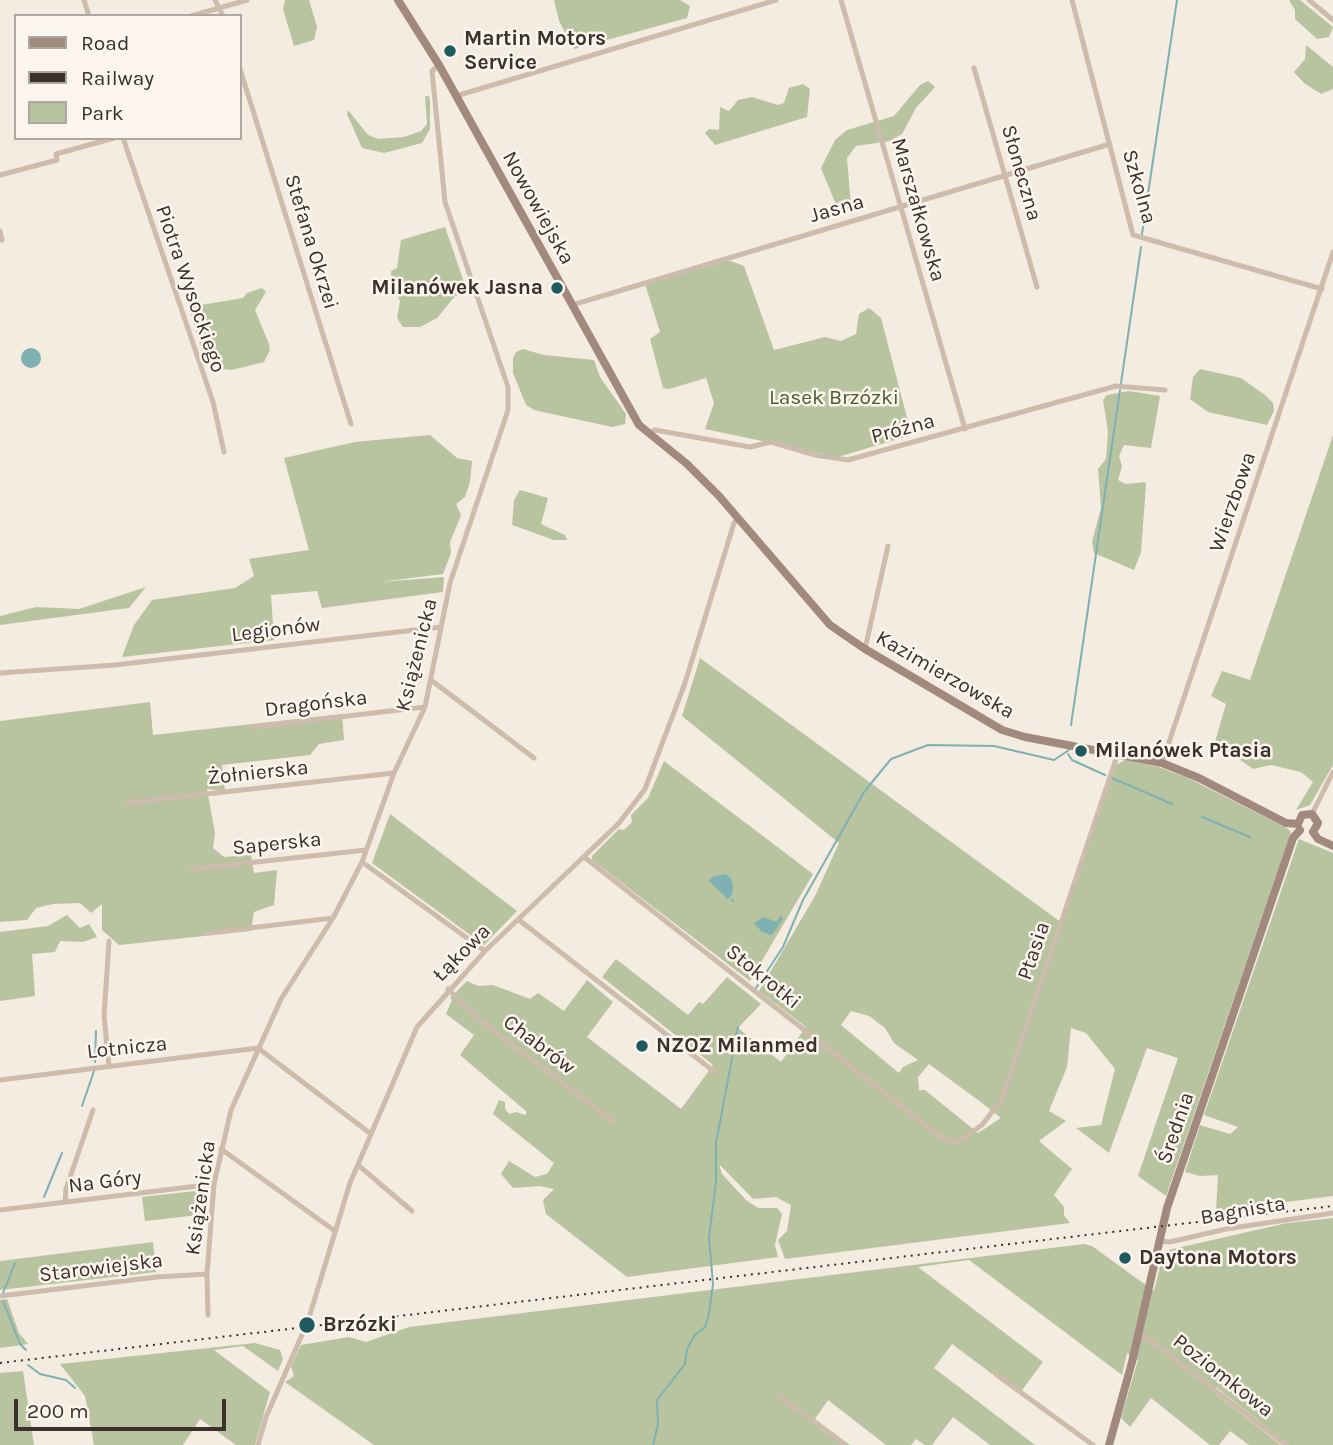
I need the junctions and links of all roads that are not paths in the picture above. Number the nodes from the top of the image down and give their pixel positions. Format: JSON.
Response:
{"nodes":[{"id":1,"x":215,"y":0,"type":"edge"},
{"id":2,"x":247,"y":0,"type":"edge"},
{"id":3,"x":398,"y":0,"type":"edge"},
{"id":4,"x":776,"y":0,"type":"edge"},
{"id":5,"x":841,"y":0,"type":"edge"},
{"id":6,"x":1072,"y":0,"type":"edge"},
{"id":7,"x":1309,"y":0,"type":"edge"},
{"id":8,"x":220,"y":8,"type":"junction"},
{"id":9,"x":198,"y":14,"type":"edge"},
{"id":10,"x":222,"y":14,"type":"edge"},
{"id":11,"x":1333,"y":20,"type":"edge"},
{"id":12,"x":439,"y":65,"type":"junction"},
{"id":13,"x":974,"y":68,"type":"dead end"},
{"id":14,"x":242,"y":75,"type":"edge"},
{"id":15,"x":456,"y":96,"type":"junction"},
{"id":16,"x":107,"y":140,"type":"edge"},
{"id":17,"x":124,"y":140,"type":"edge"},
{"id":18,"x":1110,"y":144,"type":"junction"},
{"id":19,"x":0,"y":175,"type":"edge"},
{"id":20,"x":1005,"y":175,"type":"junction"},
{"id":21,"x":901,"y":207,"type":"junction"},
{"id":22,"x":0,"y":231,"type":"edge"},
{"id":23,"x":2,"y":240,"type":"dead end"},
{"id":24,"x":1333,"y":252,"type":"edge"},
{"id":25,"x":1037,"y":286,"type":"dead end"},
{"id":26,"x":1322,"y":289,"type":"junction"},
{"id":27,"x":572,"y":305,"type":"junction"},
{"id":28,"x":1165,"y":390,"type":"dead end"},
{"id":29,"x":351,"y":424,"type":"dead end"},
{"id":30,"x":965,"y":429,"type":"junction"},
{"id":31,"x":648,"y":433,"type":"junction"},
{"id":32,"x":223,"y":452,"type":"dead end"},
{"id":33,"x":738,"y":519,"type":"junction"},
{"id":34,"x":888,"y":546,"type":"dead end"},
{"id":35,"x":441,"y":627,"type":"junction"},
{"id":36,"x":865,"y":649,"type":"junction"},
{"id":37,"x":0,"y":673,"type":"edge"},
{"id":38,"x":431,"y":680,"type":"junction"},
{"id":39,"x":425,"y":706,"type":"junction"},
{"id":40,"x":253,"y":727,"type":"dead end"},
{"id":41,"x":1118,"y":752,"type":"junction"},
{"id":42,"x":534,"y":758,"type":"dead end"},
{"id":43,"x":1162,"y":763,"type":"junction"},
{"id":44,"x":1333,"y":772,"type":"edge"},
{"id":45,"x":394,"y":773,"type":"junction"},
{"id":46,"x":126,"y":803,"type":"dead end"},
{"id":47,"x":1312,"y":814,"type":"junction"},
{"id":48,"x":1299,"y":827,"type":"junction"},
{"id":49,"x":1312,"y":832,"type":"junction"},
{"id":50,"x":1333,"y":846,"type":"edge"},
{"id":51,"x":366,"y":850,"type":"junction"},
{"id":52,"x":584,"y":857,"type":"junction"},
{"id":53,"x":362,"y":862,"type":"junction"},
{"id":54,"x":192,"y":869,"type":"dead end"},
{"id":55,"x":332,"y":918,"type":"junction"},
{"id":56,"x":520,"y":920,"type":"junction"},
{"id":57,"x":208,"y":933,"type":"dead end"},
{"id":58,"x":109,"y":941,"type":"dead end"},
{"id":59,"x":485,"y":951,"type":"junction"},
{"id":60,"x":448,"y":989,"type":"junction"},
{"id":61,"x":258,"y":1048,"type":"junction"},
{"id":62,"x":109,"y":1066,"type":"junction"},
{"id":63,"x":716,"y":1073,"type":"dead end"},
{"id":64,"x":0,"y":1080,"type":"edge"},
{"id":65,"x":93,"y":1110,"type":"dead end"},
{"id":66,"x":614,"y":1122,"type":"dead end"},
{"id":67,"x":371,"y":1134,"type":"junction"},
{"id":68,"x":957,"y":1142,"type":"joint"},
{"id":69,"x":221,"y":1149,"type":"junction"},
{"id":70,"x":358,"y":1165,"type":"junction"},
{"id":71,"x":214,"y":1184,"type":"junction"},
{"id":72,"x":65,"y":1202,"type":"junction"},
{"id":73,"x":0,"y":1210,"type":"edge"},
{"id":74,"x":412,"y":1211,"type":"dead end"},
{"id":75,"x":1333,"y":1213,"type":"edge"},
{"id":76,"x":335,"y":1231,"type":"junction"},
{"id":77,"x":1159,"y":1241,"type":"junction"},
{"id":78,"x":207,"y":1274,"type":"junction"},
{"id":79,"x":0,"y":1296,"type":"edge"},
{"id":80,"x":208,"y":1315,"type":"dead end"},
{"id":81,"x":1138,"y":1335,"type":"junction"},
{"id":82,"x":997,"y":1375,"type":"dead end"},
{"id":83,"x":778,"y":1395,"type":"dead end"},
{"id":84,"x":258,"y":1445,"type":"edge"},
{"id":85,"x":845,"y":1445,"type":"edge"},
{"id":86,"x":1093,"y":1445,"type":"edge"},
{"id":87,"x":1109,"y":1445,"type":"edge"},
{"id":88,"x":1286,"y":1445,"type":"edge"}],
"edges":[{"from":1,"to":8,"type":"street"},
{"from":2,"to":8,"type":"street"},
{"from":3,"to":12,"type":"street","name":"Nowowiejska"},
{"from":4,"to":15,"type":"street"},
{"from":5,"to":21,"type":"street","name":"Marszałkowska"},
{"from":6,"to":18,"type":"street","name":"Szkolna"},
{"from":7,"to":11,"type":"street"},
{"from":8,"to":9,"type":"street"},
{"from":8,"to":10,"type":"street"},
{"from":12,"to":15,"type":"street","name":"Nowowiejska"},
{"from":12,"to":35,"type":"street","name":"Książenicka"},
{"from":13,"to":20,"type":"street","name":"Słoneczna"},
{"from":14,"to":29,"type":"street","name":"Stefana Okrzei"},
{"from":15,"to":27,"type":"street","name":"Nowowiejska"},
{"from":16,"to":19,"type":"street"},
{"from":17,"to":32,"type":"street","name":"Piotra Wysockiego"},
{"from":18,"to":20,"type":"street","name":"Jasna"},
{"from":18,"to":26,"type":"street","name":"Szkolna"},
{"from":20,"to":21,"type":"street","name":"Jasna"},
{"from":20,"to":25,"type":"street","name":"Słoneczna"},
{"from":21,"to":27,"type":"street","name":"Jasna"},
{"from":21,"to":30,"type":"street","name":"Marszałkowska"},
{"from":22,"to":23,"type":"street"},
{"from":24,"to":26,"type":"street","name":"Wierzbowa"},
{"from":26,"to":43,"type":"street","name":"Wierzbowa"},
{"from":27,"to":31,"type":"street","name":"Nowowiejska"},
{"from":28,"to":30,"type":"street","name":"Próżna"},
{"from":30,"to":31,"type":"street","name":"Próżna"},
{"from":31,"to":33,"type":"street","name":"Kazimierzowska"},
{"from":33,"to":36,"type":"street","name":"Kazimierzowska"},
{"from":33,"to":52,"type":"street","name":"Łąkowa"},
{"from":34,"to":36,"type":"street"},
{"from":35,"to":37,"type":"street","name":"Legionów"},
{"from":35,"to":38,"type":"street","name":"Książenicka"},
{"from":36,"to":41,"type":"street","name":"Kazimierzowska"},
{"from":38,"to":39,"type":"street","name":"Książenicka"},
{"from":38,"to":42,"type":"street"},
{"from":39,"to":40,"type":"street","name":"Dragońska"},
{"from":39,"to":45,"type":"street","name":"Książenicka"},
{"from":41,"to":43,"type":"street","name":"Kazimierzowska"},
{"from":41,"to":68,"type":"street","name":"Ptasia"},
{"from":43,"to":48,"type":"street","name":"Kazimierzowska"},
{"from":44,"to":47,"type":"street"},
{"from":45,"to":46,"type":"street","name":"Żołnierska"},
{"from":45,"to":51,"type":"street","name":"Książenicka"},
{"from":47,"to":48,"type":"street"},
{"from":47,"to":49,"type":"street"},
{"from":48,"to":49,"type":"street","name":"Kazimierzowska"},
{"from":48,"to":77,"type":"street","name":"Średnia"},
{"from":49,"to":50,"type":"street"},
{"from":51,"to":53,"type":"street","name":"Książenicka"},
{"from":51,"to":54,"type":"street","name":"Saperska"},
{"from":52,"to":56,"type":"street","name":"Łąkowa"},
{"from":52,"to":68,"type":"street","name":"Stokrotki"},
{"from":53,"to":55,"type":"street","name":"Książenicka"},
{"from":53,"to":59,"type":"street"},
{"from":55,"to":57,"type":"street"},
{"from":55,"to":61,"type":"street","name":"Książenicka"},
{"from":56,"to":59,"type":"street","name":"Łąkowa"},
{"from":56,"to":63,"type":"street"},
{"from":58,"to":62,"type":"street"},
{"from":59,"to":60,"type":"street","name":"Łąkowa"},
{"from":60,"to":66,"type":"street","name":"Chabrów"},
{"from":60,"to":67,"type":"street","name":"Łąkowa"},
{"from":61,"to":62,"type":"street","name":"Lotnicza"},
{"from":61,"to":67,"type":"street"},
{"from":61,"to":69,"type":"street","name":"Książenicka"},
{"from":62,"to":64,"type":"street","name":"Lotnicza"},
{"from":65,"to":72,"type":"street"},
{"from":67,"to":70,"type":"street","name":"Łąkowa"},
{"from":69,"to":71,"type":"street","name":"Książenicka"},
{"from":69,"to":76,"type":"street"},
{"from":70,"to":74,"type":"street"},
{"from":70,"to":76,"type":"street","name":"Łąkowa"},
{"from":71,"to":72,"type":"street","name":"Na Góry"},
{"from":71,"to":78,"type":"street","name":"Książenicka"},
{"from":72,"to":73,"type":"street","name":"Na Góry"},
{"from":75,"to":77,"type":"street","name":"Bagnista"},
{"from":76,"to":84,"type":"street","name":"Łąkowa"},
{"from":77,"to":81,"type":"street","name":"Średnia"},
{"from":78,"to":79,"type":"street","name":"Starowiejska"},
{"from":78,"to":80,"type":"street","name":"Książenicka"},
{"from":81,"to":87,"type":"street","name":"Średnia"},
{"from":81,"to":88,"type":"street","name":"Poziomkowa"},
{"from":82,"to":86,"type":"street"},
{"from":83,"to":85,"type":"street"}]}
